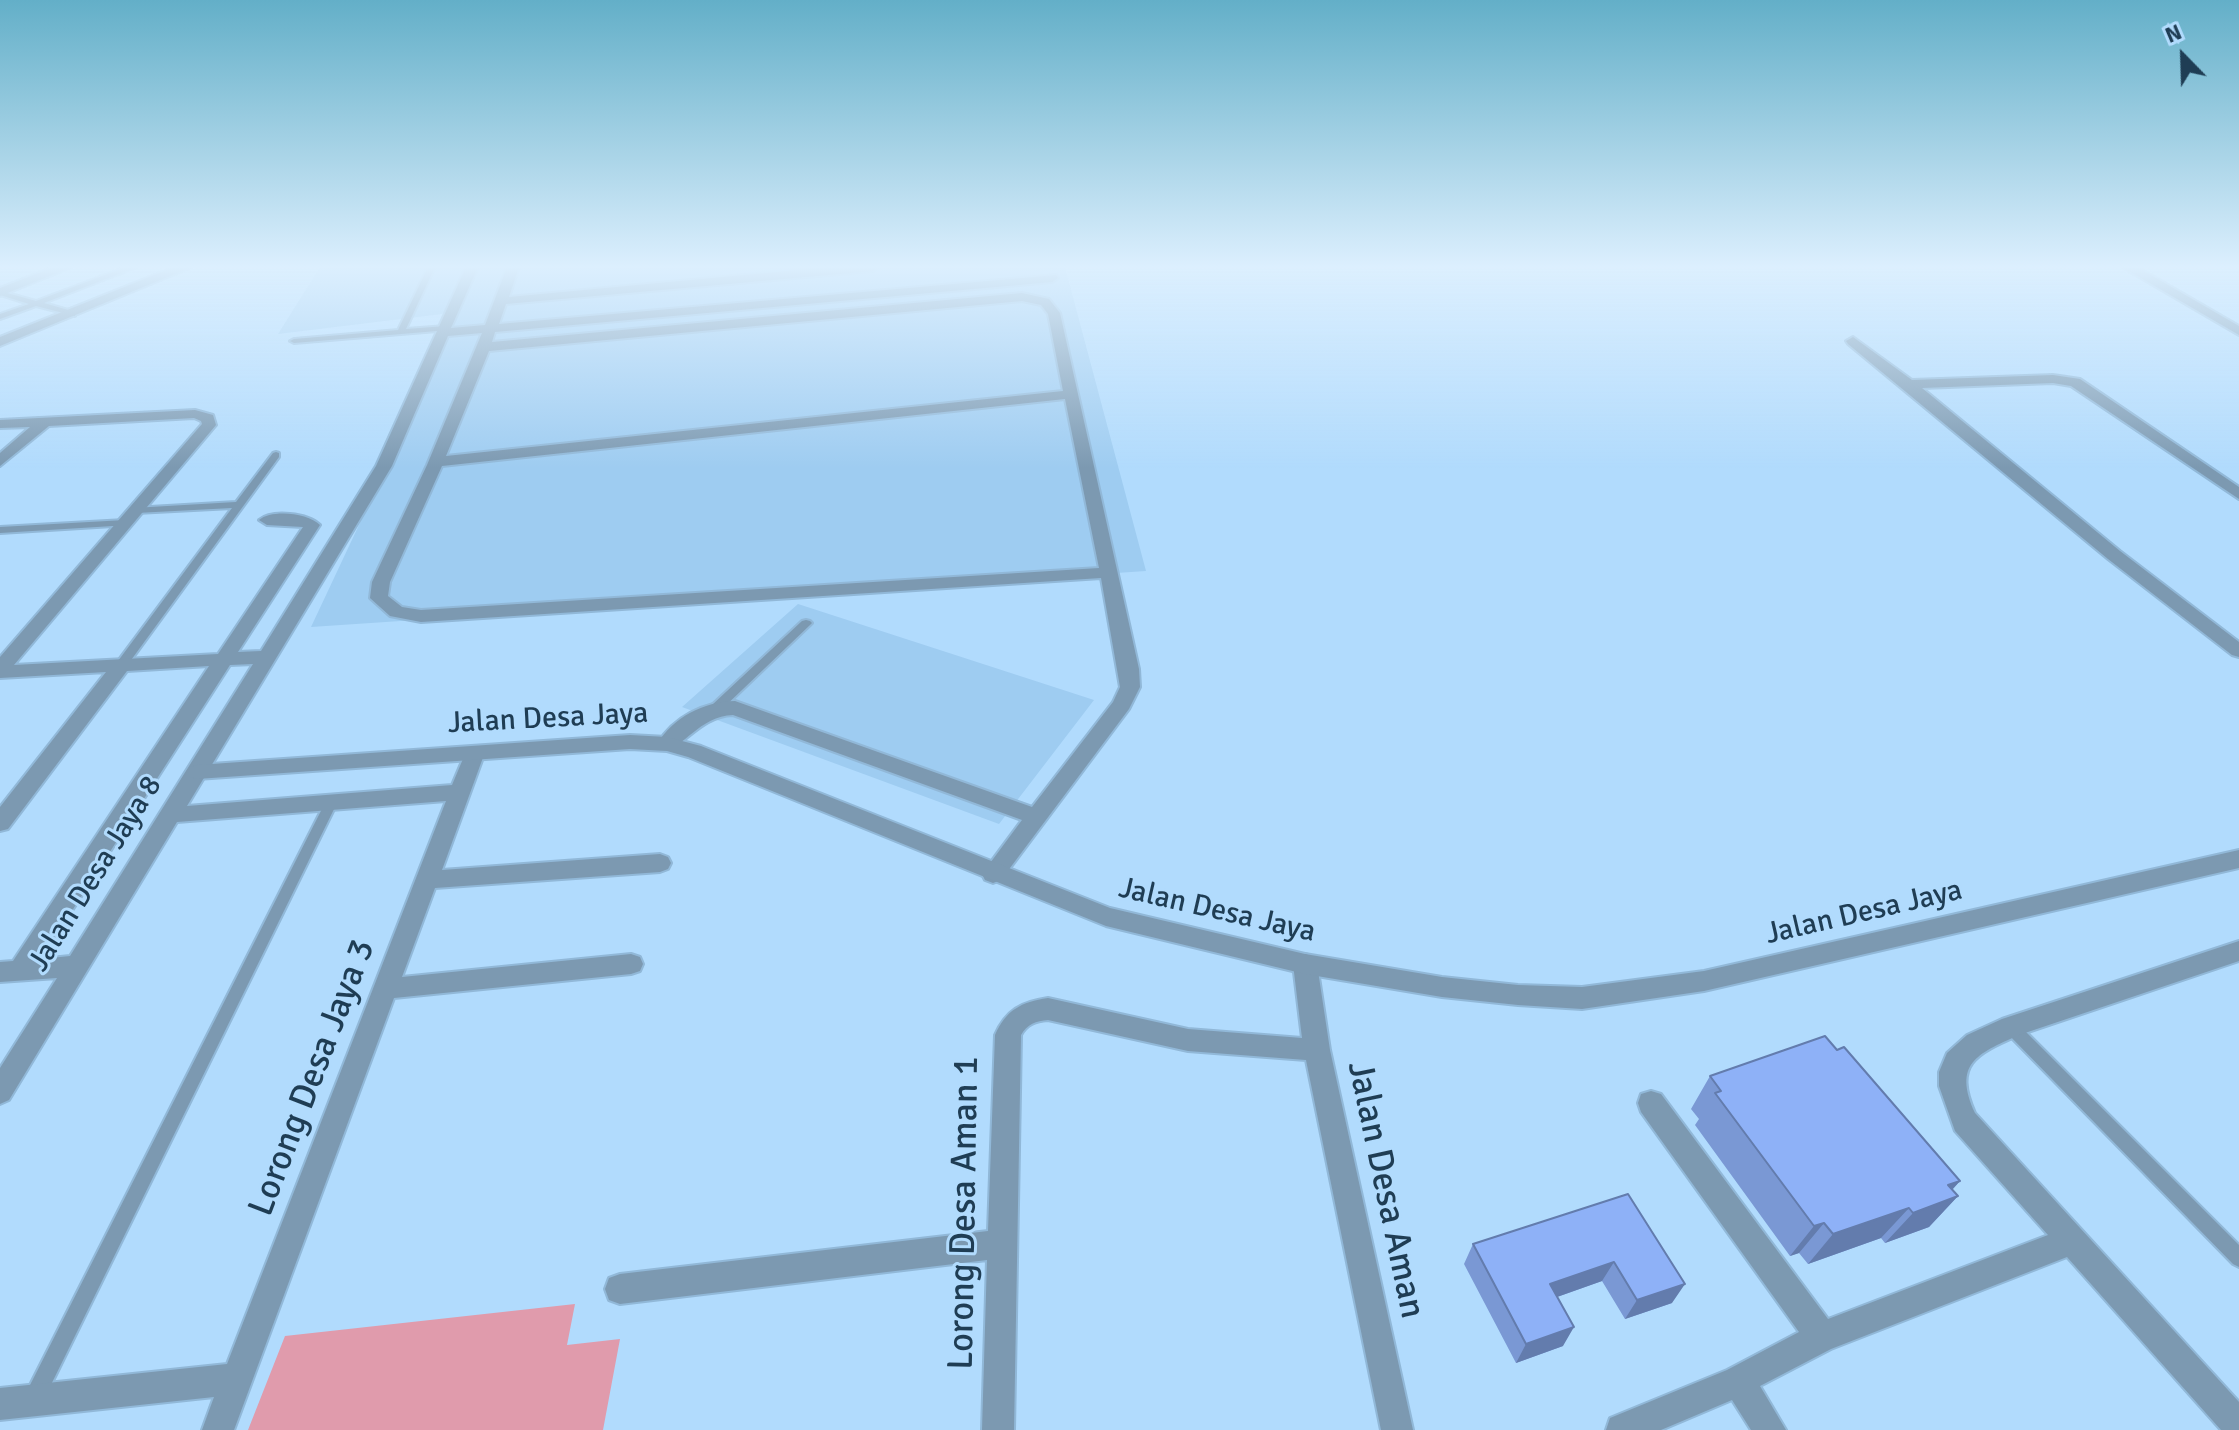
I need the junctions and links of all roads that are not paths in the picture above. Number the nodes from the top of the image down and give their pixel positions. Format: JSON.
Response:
{"nodes":[{"id":1,"x":21,"y":334,"type":"edge"},
{"id":2,"x":380,"y":334,"type":"edge"},
{"id":3,"x":442,"y":334,"type":"edge"},
{"id":4,"x":490,"y":334,"type":"edge"},
{"id":5,"x":634,"y":334,"type":"edge"},
{"id":6,"x":1059,"y":334,"type":"edge"},
{"id":7,"x":294,"y":341,"type":"dead end"},
{"id":8,"x":1853,"y":341,"type":"dead end"},
{"id":9,"x":0,"y":342,"type":"edge"},
{"id":10,"x":485,"y":347,"type":"junction"},
{"id":11,"x":1909,"y":384,"type":"junction"},
{"id":12,"x":1072,"y":394,"type":"junction"},
{"id":13,"x":45,"y":422,"type":"junction"},
{"id":14,"x":0,"y":424,"type":"edge"},
{"id":15,"x":276,"y":455,"type":"dead end"},
{"id":16,"x":0,"y":461,"type":"edge"},
{"id":17,"x":437,"y":462,"type":"junction"},
{"id":18,"x":2239,"y":494,"type":"edge"},
{"id":19,"x":238,"y":505,"type":"junction"},
{"id":20,"x":131,"y":516,"type":"junction"},
{"id":21,"x":267,"y":520,"type":"dead end"},
{"id":22,"x":0,"y":530,"type":"edge"},
{"id":23,"x":1111,"y":572,"type":"junction"},
{"id":24,"x":806,"y":623,"type":"dead end"},
{"id":25,"x":2239,"y":651,"type":"edge"},
{"id":26,"x":265,"y":657,"type":"junction"},
{"id":27,"x":221,"y":659,"type":"junction"},
{"id":28,"x":122,"y":664,"type":"junction"},
{"id":29,"x":0,"y":670,"type":"edge"},
{"id":30,"x":716,"y":708,"type":"junction"},
{"id":31,"x":667,"y":744,"type":"junction"},
{"id":32,"x":475,"y":752,"type":"junction"},
{"id":33,"x":197,"y":772,"type":"junction"},
{"id":34,"x":460,"y":792,"type":"junction"},
{"id":35,"x":332,"y":801,"type":"junction"},
{"id":36,"x":171,"y":815,"type":"junction"},
{"id":37,"x":1035,"y":816,"type":"junction"},
{"id":38,"x":0,"y":823,"type":"edge"},
{"id":39,"x":2239,"y":859,"type":"edge"},
{"id":40,"x":660,"y":863,"type":"dead end"},
{"id":41,"x":993,"y":874,"type":"junction"},
{"id":42,"x":426,"y":880,"type":"junction"},
{"id":43,"x":2239,"y":951,"type":"edge"},
{"id":44,"x":631,"y":964,"type":"dead end"},
{"id":45,"x":1305,"y":964,"type":"junction"},
{"id":46,"x":75,"y":966,"type":"junction"},
{"id":47,"x":7,"y":974,"type":"edge"},
{"id":48,"x":385,"y":989,"type":"junction"},
{"id":49,"x":2011,"y":1027,"type":"junction"},
{"id":50,"x":1317,"y":1050,"type":"junction"},
{"id":51,"x":0,"y":1092,"type":"edge"},
{"id":52,"x":1651,"y":1103,"type":"dead end"},
{"id":53,"x":2070,"y":1241,"type":"junction"},
{"id":54,"x":1001,"y":1244,"type":"junction"},
{"id":55,"x":2239,"y":1258,"type":"edge"},
{"id":56,"x":620,"y":1289,"type":"dead end"},
{"id":57,"x":1822,"y":1337,"type":"junction"},
{"id":58,"x":237,"y":1379,"type":"junction"},
{"id":59,"x":1738,"y":1381,"type":"junction"},
{"id":60,"x":33,"y":1400,"type":"junction"},
{"id":61,"x":0,"y":1404,"type":"edge"},
{"id":62,"x":2239,"y":1426,"type":"edge"},
{"id":63,"x":218,"y":1430,"type":"edge"},
{"id":64,"x":998,"y":1430,"type":"edge"},
{"id":65,"x":1397,"y":1430,"type":"edge"},
{"id":66,"x":1622,"y":1430,"type":"edge"},
{"id":67,"x":1770,"y":1430,"type":"edge"}],
"edges":[{"from":1,"to":9,"type":"street"},
{"from":2,"to":7,"type":"lane"},
{"from":3,"to":26,"type":"street","name":"Jalan Desa Jaya 8"},
{"from":4,"to":10,"type":"street"},
{"from":5,"to":10,"type":"street"},
{"from":6,"to":12,"type":"street"},
{"from":8,"to":11,"type":"street"},
{"from":10,"to":17,"type":"street"},
{"from":11,"to":18,"type":"street"},
{"from":11,"to":25,"type":"street"},
{"from":12,"to":17,"type":"street"},
{"from":12,"to":23,"type":"street"},
{"from":13,"to":14,"type":"street"},
{"from":13,"to":16,"type":"street"},
{"from":13,"to":20,"type":"street"},
{"from":15,"to":19,"type":"lane"},
{"from":17,"to":23,"type":"street"},
{"from":19,"to":20,"type":"lane"},
{"from":19,"to":28,"type":"lane"},
{"from":20,"to":22,"type":"lane"},
{"from":20,"to":29,"type":"street"},
{"from":21,"to":27,"type":"street","name":"Jalan Desa Jaya 8"},
{"from":23,"to":37,"type":"street"},
{"from":24,"to":30,"type":"lane"},
{"from":26,"to":27,"type":"street"},
{"from":26,"to":33,"type":"street","name":"Jalan Desa Jaya 8"},
{"from":27,"to":28,"type":"street"},
{"from":27,"to":47,"type":"street","name":"Jalan Desa Jaya 8"},
{"from":28,"to":29,"type":"street"},
{"from":28,"to":38,"type":"street"},
{"from":30,"to":31,"type":"street"},
{"from":30,"to":37,"type":"street"},
{"from":31,"to":32,"type":"street","name":"Jalan Desa Jaya"},
{"from":31,"to":41,"type":"street","name":"Jalan Desa Jaya"},
{"from":32,"to":33,"type":"street","name":"Jalan Desa Jaya"},
{"from":32,"to":34,"type":"street","name":"Lorong Desa Jaya 3"},
{"from":33,"to":36,"type":"street","name":"Jalan Desa Jaya 8"},
{"from":34,"to":35,"type":"street"},
{"from":34,"to":42,"type":"street","name":"Lorong Desa Jaya 3"},
{"from":35,"to":36,"type":"street"},
{"from":35,"to":60,"type":"lane"},
{"from":36,"to":46,"type":"street","name":"Jalan Desa Jaya 8"},
{"from":37,"to":41,"type":"street"},
{"from":39,"to":45,"type":"street","name":"Jalan Desa Jaya"},
{"from":40,"to":42,"type":"street"},
{"from":41,"to":45,"type":"street","name":"Jalan Desa Jaya"},
{"from":42,"to":48,"type":"street","name":"Lorong Desa Jaya 3"},
{"from":43,"to":49,"type":"street"},
{"from":44,"to":48,"type":"street"},
{"from":45,"to":50,"type":"street","name":"Jalan Desa Aman"},
{"from":46,"to":47,"type":"street"},
{"from":46,"to":51,"type":"street","name":"Jalan Desa Jaya 8"},
{"from":48,"to":58,"type":"street","name":"Lorong Desa Jaya 3"},
{"from":49,"to":53,"type":"street"},
{"from":49,"to":55,"type":"lane"},
{"from":50,"to":54,"type":"street","name":"Lorong Desa Aman 1"},
{"from":50,"to":65,"type":"street","name":"Jalan Desa Aman"},
{"from":52,"to":57,"type":"street"},
{"from":53,"to":57,"type":"street"},
{"from":53,"to":62,"type":"street"},
{"from":54,"to":56,"type":"street"},
{"from":54,"to":64,"type":"street","name":"Lorong Desa Aman 1"},
{"from":57,"to":59,"type":"street"},
{"from":58,"to":60,"type":"street"},
{"from":58,"to":63,"type":"street","name":"Lorong Desa Jaya 3"},
{"from":59,"to":66,"type":"street"},
{"from":59,"to":67,"type":"street"},
{"from":60,"to":61,"type":"street"}]}
